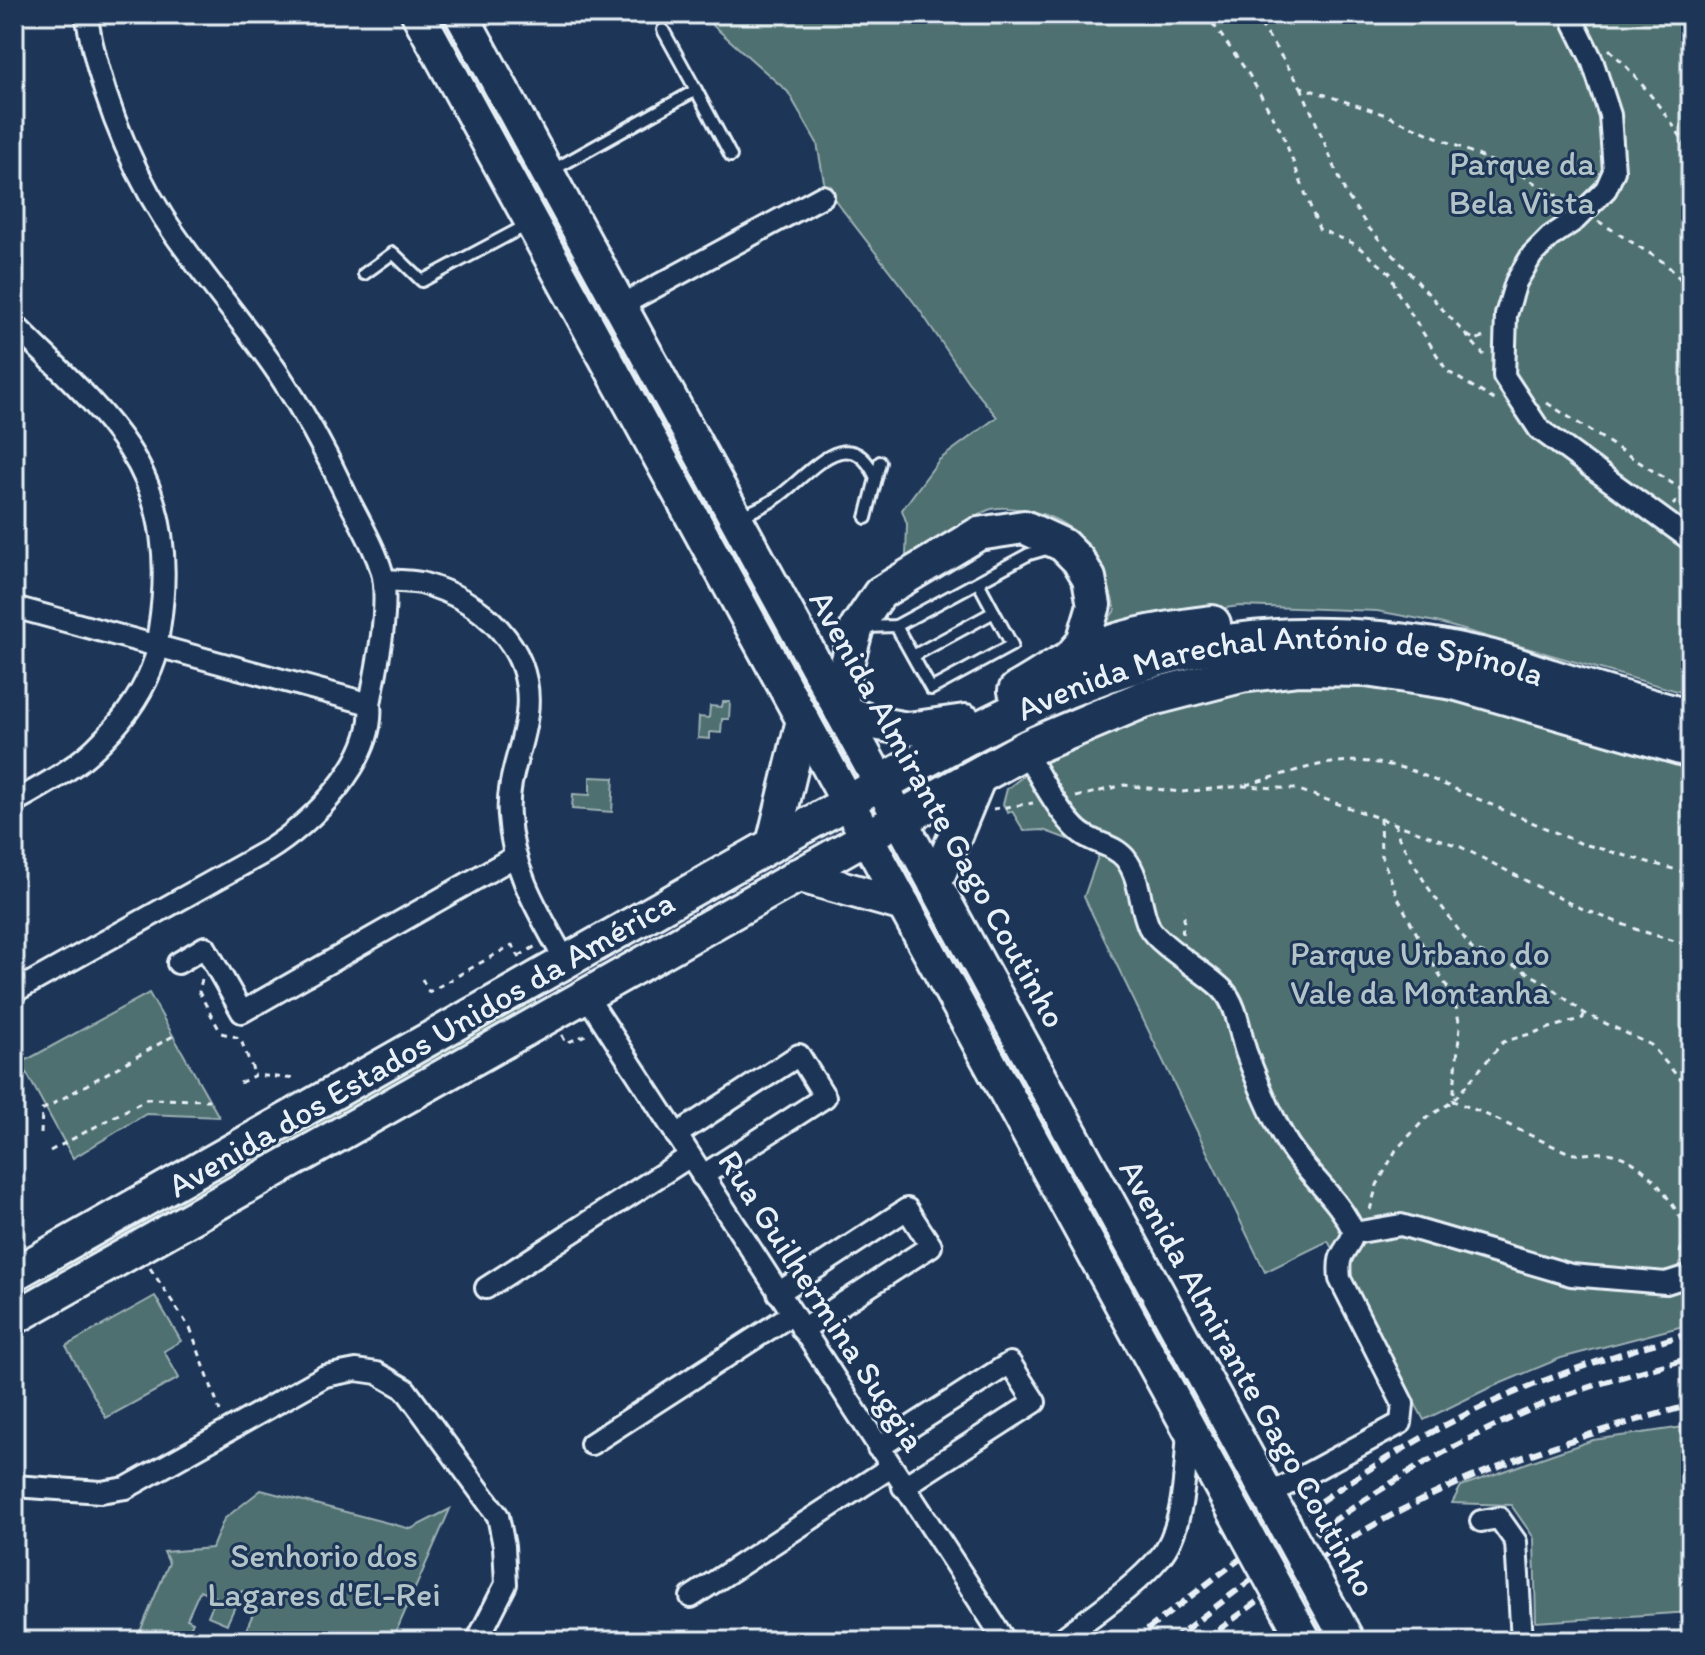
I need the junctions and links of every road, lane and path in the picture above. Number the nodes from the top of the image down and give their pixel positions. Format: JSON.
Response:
{"nodes":[{"id":1,"x":86,"y":14,"type":"edge"},
{"id":2,"x":418,"y":14,"type":"edge"},
{"id":3,"x":461,"y":14,"type":"edge"},
{"id":4,"x":1206,"y":14,"type":"edge"},
{"id":5,"x":1254,"y":14,"type":"edge"},
{"id":6,"x":1574,"y":23,"type":"joint"},
{"id":7,"x":663,"y":30,"type":"dead end"},
{"id":8,"x":1301,"y":87,"type":"junction"},
{"id":9,"x":696,"y":90,"type":"junction"},
{"id":10,"x":1691,"y":152,"type":"edge"},
{"id":11,"x":731,"y":156,"type":"dead end"},
{"id":12,"x":547,"y":173,"type":"junction"},
{"id":13,"x":823,"y":196,"type":"dead end"},
{"id":14,"x":1584,"y":211,"type":"junction"},
{"id":15,"x":532,"y":223,"type":"junction"},
{"id":16,"x":364,"y":274,"type":"dead end"},
{"id":17,"x":1691,"y":290,"type":"edge"},
{"id":18,"x":620,"y":306,"type":"junction"},
{"id":19,"x":14,"y":324,"type":"edge"},
{"id":20,"x":1504,"y":376,"type":"junction"},
{"id":21,"x":1544,"y":401,"type":"dead end"},
{"id":22,"x":1499,"y":403,"type":"dead end"},
{"id":23,"x":880,"y":462,"type":"dead end"},
{"id":24,"x":876,"y":478,"type":"junction"},
{"id":25,"x":1689,"y":494,"type":"edge"},
{"id":26,"x":866,"y":518,"type":"dead end"},
{"id":27,"x":736,"y":519,"type":"junction"},
{"id":28,"x":1691,"y":540,"type":"edge"},
{"id":29,"x":1063,"y":545,"type":"junction"},
{"id":30,"x":384,"y":580,"type":"junction"},
{"id":31,"x":978,"y":582,"type":"junction"},
{"id":32,"x":14,"y":607,"type":"edge"},
{"id":33,"x":994,"y":612,"type":"junction"},
{"id":34,"x":896,"y":626,"type":"junction"},
{"id":35,"x":857,"y":627,"type":"junction"},
{"id":36,"x":157,"y":646,"type":"junction"},
{"id":37,"x":1476,"y":655,"type":"junction"},
{"id":38,"x":913,"y":656,"type":"junction"},
{"id":39,"x":1065,"y":663,"type":"junction"},
{"id":40,"x":370,"y":704,"type":"junction"},
{"id":41,"x":841,"y":711,"type":"junction"},
{"id":42,"x":1691,"y":719,"type":"edge"},
{"id":43,"x":803,"y":720,"type":"junction"},
{"id":44,"x":965,"y":721,"type":"junction"},
{"id":45,"x":1691,"y":749,"type":"edge"},
{"id":46,"x":1025,"y":751,"type":"junction"},
{"id":47,"x":919,"y":761,"type":"junction"},
{"id":48,"x":980,"y":775,"type":"junction"},
{"id":49,"x":881,"y":784,"type":"junction"},
{"id":50,"x":1243,"y":786,"type":"junction"},
{"id":51,"x":1054,"y":800,"type":"junction"},
{"id":52,"x":14,"y":802,"type":"edge"},
{"id":53,"x":848,"y":802,"type":"junction"},
{"id":54,"x":988,"y":810,"type":"dead end"},
{"id":55,"x":1380,"y":818,"type":"junction"},
{"id":56,"x":900,"y":819,"type":"junction"},
{"id":57,"x":1395,"y":823,"type":"junction"},
{"id":58,"x":867,"y":837,"type":"junction"},
{"id":59,"x":773,"y":844,"type":"junction"},
{"id":60,"x":514,"y":857,"type":"junction"},
{"id":61,"x":1691,"y":874,"type":"edge"},
{"id":62,"x":797,"y":875,"type":"junction"},
{"id":63,"x":935,"y":884,"type":"junction"},
{"id":64,"x":904,"y":905,"type":"junction"},
{"id":65,"x":1185,"y":910,"type":"dead end"},
{"id":66,"x":1691,"y":946,"type":"edge"},
{"id":67,"x":1174,"y":950,"type":"junction"},
{"id":68,"x":519,"y":956,"type":"dead end"},
{"id":69,"x":566,"y":962,"type":"junction"},
{"id":70,"x":178,"y":963,"type":"joint"},
{"id":71,"x":422,"y":979,"type":"dead end"},
{"id":72,"x":14,"y":992,"type":"edge"},
{"id":73,"x":586,"y":995,"type":"junction"},
{"id":74,"x":1584,"y":1013,"type":"junction"},
{"id":75,"x":211,"y":1015,"type":"junction"},
{"id":76,"x":204,"y":1018,"type":"dead end"},
{"id":77,"x":173,"y":1036,"type":"dead end"},
{"id":78,"x":255,"y":1075,"type":"junction"},
{"id":79,"x":297,"y":1079,"type":"dead end"},
{"id":80,"x":1691,"y":1082,"type":"edge"},
{"id":81,"x":240,"y":1083,"type":"dead end"},
{"id":82,"x":209,"y":1100,"type":"dead end"},
{"id":83,"x":1453,"y":1101,"type":"junction"},
{"id":84,"x":41,"y":1134,"type":"dead end"},
{"id":85,"x":676,"y":1135,"type":"junction"},
{"id":86,"x":50,"y":1151,"type":"dead end"},
{"id":87,"x":690,"y":1156,"type":"junction"},
{"id":88,"x":702,"y":1176,"type":"junction"},
{"id":89,"x":1360,"y":1232,"type":"junction"},
{"id":90,"x":138,"y":1248,"type":"junction"},
{"id":91,"x":14,"y":1274,"type":"edge"},
{"id":92,"x":1681,"y":1278,"type":"edge"},
{"id":93,"x":486,"y":1288,"type":"dead end"},
{"id":94,"x":778,"y":1293,"type":"junction"},
{"id":95,"x":14,"y":1318,"type":"edge"},
{"id":96,"x":797,"y":1322,"type":"junction"},
{"id":97,"x":1188,"y":1427,"type":"junction"},
{"id":98,"x":229,"y":1431,"type":"junction"},
{"id":99,"x":591,"y":1444,"type":"dead end"},
{"id":100,"x":878,"y":1448,"type":"junction"},
{"id":101,"x":891,"y":1467,"type":"junction"},
{"id":102,"x":14,"y":1486,"type":"edge"},
{"id":103,"x":903,"y":1487,"type":"junction"},
{"id":104,"x":1228,"y":1499,"type":"junction"},
{"id":105,"x":1273,"y":1504,"type":"junction"},
{"id":106,"x":1481,"y":1521,"type":"dead end"},
{"id":107,"x":1294,"y":1541,"type":"junction"},
{"id":108,"x":1262,"y":1562,"type":"junction"},
{"id":109,"x":691,"y":1597,"type":"dead end"},
{"id":110,"x":1300,"y":1631,"type":"edge"},
{"id":111,"x":477,"y":1641,"type":"edge"},
{"id":112,"x":1005,"y":1641,"type":"edge"},
{"id":113,"x":1059,"y":1641,"type":"edge"},
{"id":114,"x":1348,"y":1641,"type":"edge"},
{"id":115,"x":1522,"y":1641,"type":"edge"}],
"edges":[{"from":1,"to":30,"type":"street"},
{"from":2,"to":15,"type":"main road"},
{"from":3,"to":12,"type":"main road","name":"Avenida Almirante Gago Coutinho"},
{"from":4,"to":22,"type":"path"},
{"from":5,"to":8,"type":"path"},
{"from":6,"to":10,"type":"path"},
{"from":6,"to":14,"type":"street"},
{"from":7,"to":9,"type":"lane"},
{"from":8,"to":14,"type":"path"},
{"from":8,"to":20,"type":"path"},
{"from":9,"to":11,"type":"lane"},
{"from":9,"to":12,"type":"lane"},
{"from":12,"to":18,"type":"main road","name":"Avenida Almirante Gago Coutinho"},
{"from":13,"to":18,"type":"street"},
{"from":14,"to":17,"type":"path"},
{"from":14,"to":20,"type":"street"},
{"from":15,"to":16,"type":"lane"},
{"from":15,"to":43,"type":"main road"},
{"from":18,"to":27,"type":"main road","name":"Avenida Almirante Gago Coutinho"},
{"from":19,"to":36,"type":"street"},
{"from":20,"to":28,"type":"street"},
{"from":21,"to":25,"type":"path"},
{"from":23,"to":24,"type":"lane"},
{"from":24,"to":26,"type":"lane"},
{"from":24,"to":27,"type":"lane"},
{"from":27,"to":41,"type":"main road","name":"Avenida Almirante Gago Coutinho"},
{"from":29,"to":31,"type":"lane"},
{"from":29,"to":35,"type":"main road"},
{"from":29,"to":39,"type":"main road"},
{"from":30,"to":40,"type":"street"},
{"from":30,"to":60,"type":"street"},
{"from":31,"to":33,"type":"lane"},
{"from":31,"to":34,"type":"lane"},
{"from":32,"to":36,"type":"street"},
{"from":33,"to":38,"type":"lane"},
{"from":33,"to":38,"type":"lane"},
{"from":34,"to":35,"type":"lane"},
{"from":34,"to":38,"type":"lane"},
{"from":35,"to":41,"type":"main road"},
{"from":36,"to":40,"type":"street"},
{"from":36,"to":52,"type":"street"},
{"from":37,"to":39,"type":"highway"},
{"from":37,"to":42,"type":"highway","name":"Avenida Marechal António de Spínola"},
{"from":37,"to":47,"type":"highway","name":"Avenida Marechal António de Spínola"},
{"from":39,"to":44,"type":"highway"},
{"from":40,"to":72,"type":"street"},
{"from":41,"to":44,"type":"main road"},
{"from":41,"to":49,"type":"main road","name":"Avenida Almirante Gago Coutinho"},
{"from":43,"to":53,"type":"main road"},
{"from":43,"to":59,"type":"main road"},
{"from":44,"to":47,"type":"highway"},
{"from":45,"to":46,"type":"highway","name":"Avenida Marechal António de Spínola"},
{"from":46,"to":48,"type":"highway","name":"Avenida Marechal António de Spínola"},
{"from":46,"to":51,"type":"street"},
{"from":47,"to":49,"type":"highway","name":"Avenida Marechal António de Spínola"},
{"from":48,"to":56,"type":"highway","name":"Avenida Marechal António de Spínola"},
{"from":48,"to":63,"type":"main road"},
{"from":49,"to":53,"type":"main road","name":"Avenida dos Estados Unidos da América"},
{"from":49,"to":56,"type":"main road","name":"Avenida Almirante Gago Coutinho"},
{"from":50,"to":51,"type":"path"},
{"from":50,"to":55,"type":"path"},
{"from":50,"to":61,"type":"path"},
{"from":51,"to":54,"type":"path"},
{"from":51,"to":67,"type":"street"},
{"from":53,"to":58,"type":"main road"},
{"from":53,"to":59,"type":"main road","name":"Avenida dos Estados Unidos da América"},
{"from":55,"to":57,"type":"path"},
{"from":55,"to":83,"type":"path"},
{"from":56,"to":58,"type":"main road","name":"Avenida dos Estados Unidos da América"},
{"from":56,"to":63,"type":"main road","name":"Avenida Almirante Gago Coutinho"},
{"from":57,"to":66,"type":"path"},
{"from":57,"to":74,"type":"path"},
{"from":58,"to":62,"type":"main road","name":"Avenida dos Estados Unidos da América"},
{"from":58,"to":64,"type":"main road"},
{"from":59,"to":69,"type":"main road","name":"Avenida dos Estados Unidos da América"},
{"from":60,"to":69,"type":"street"},
{"from":60,"to":70,"type":"street"},
{"from":62,"to":64,"type":"main road"},
{"from":62,"to":73,"type":"main road","name":"Avenida dos Estados Unidos da América"},
{"from":63,"to":105,"type":"main road","name":"Avenida Almirante Gago Coutinho"},
{"from":64,"to":97,"type":"main road"},
{"from":65,"to":67,"type":"path"},
{"from":67,"to":89,"type":"street"},
{"from":68,"to":71,"type":"path"},
{"from":69,"to":73,"type":"main road"},
{"from":69,"to":91,"type":"main road","name":"Avenida dos Estados Unidos da América"},
{"from":70,"to":75,"type":"path"},
{"from":73,"to":85,"type":"street","name":"Rua Guilhermina Suggia"},
{"from":73,"to":90,"type":"main road","name":"Avenida dos Estados Unidos da América"},
{"from":74,"to":80,"type":"path"},
{"from":74,"to":83,"type":"path"},
{"from":75,"to":76,"type":"path"},
{"from":75,"to":78,"type":"path"},
{"from":77,"to":84,"type":"path"},
{"from":78,"to":79,"type":"path"},
{"from":78,"to":81,"type":"path"},
{"from":82,"to":86,"type":"path"},
{"from":83,"to":89,"type":"path"},
{"from":83,"to":92,"type":"path"},
{"from":85,"to":87,"type":"street","name":"Rua Guilhermina Suggia"},
{"from":85,"to":88,"type":"street"},
{"from":87,"to":88,"type":"street","name":"Rua Guilhermina Suggia"},
{"from":87,"to":93,"type":"street"},
{"from":88,"to":94,"type":"street","name":"Rua Guilhermina Suggia"},
{"from":89,"to":92,"type":"street"},
{"from":89,"to":105,"type":"street"},
{"from":90,"to":95,"type":"main road","name":"Avenida dos Estados Unidos da América"},
{"from":90,"to":98,"type":"path"},
{"from":94,"to":96,"type":"street","name":"Rua Guilhermina Suggia"},
{"from":94,"to":96,"type":"street"},
{"from":96,"to":99,"type":"street"},
{"from":96,"to":100,"type":"street","name":"Rua Guilhermina Suggia"},
{"from":97,"to":104,"type":"main road"},
{"from":97,"to":113,"type":"street"},
{"from":98,"to":102,"type":"street"},
{"from":98,"to":111,"type":"street"},
{"from":100,"to":101,"type":"street","name":"Rua Guilhermina Suggia"},
{"from":100,"to":103,"type":"street"},
{"from":101,"to":103,"type":"street","name":"Rua Guilhermina Suggia"},
{"from":101,"to":109,"type":"street"},
{"from":103,"to":112,"type":"street","name":"Rua Guilhermina Suggia"},
{"from":104,"to":105,"type":"main road"},
{"from":104,"to":108,"type":"main road","bridge":true},
{"from":105,"to":107,"type":"main road","name":"Avenida Almirante Gago Coutinho","bridge":true},
{"from":106,"to":115,"type":"street"},
{"from":107,"to":108,"type":"main road"},
{"from":107,"to":114,"type":"main road","name":"Avenida Almirante Gago Coutinho","bridge":true},
{"from":108,"to":110,"type":"main road","bridge":true}]}
